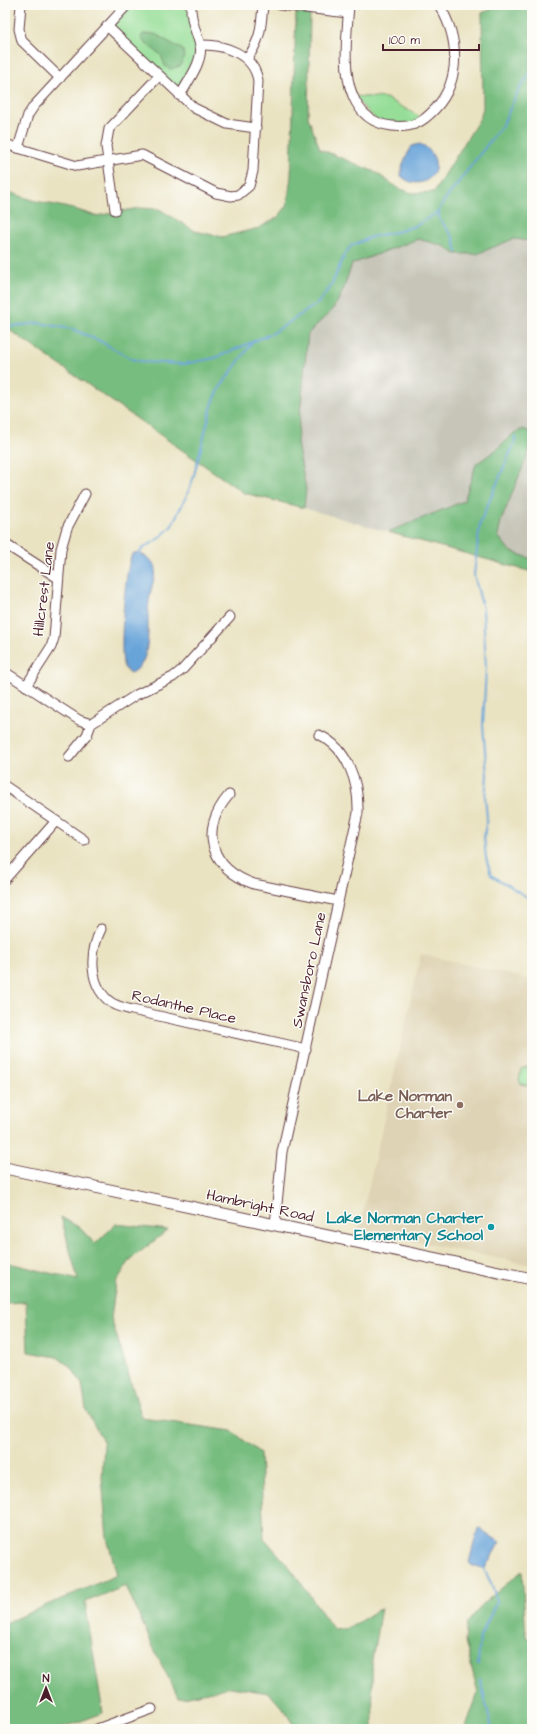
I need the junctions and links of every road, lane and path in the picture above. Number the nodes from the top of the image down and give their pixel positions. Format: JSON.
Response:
{"nodes":[{"id":1,"x":21,"y":5,"type":"edge"},
{"id":2,"x":126,"y":5,"type":"edge"},
{"id":3,"x":191,"y":5,"type":"edge"},
{"id":4,"x":263,"y":5,"type":"edge"},
{"id":5,"x":280,"y":5,"type":"edge"},
{"id":6,"x":439,"y":5,"type":"edge"},
{"id":7,"x":348,"y":9,"type":"edge"},
{"id":8,"x":107,"y":26,"type":"junction"},
{"id":9,"x":200,"y":46,"type":"junction"},
{"id":10,"x":247,"y":59,"type":"junction"},
{"id":11,"x":159,"y":76,"type":"junction"},
{"id":12,"x":60,"y":78,"type":"junction"},
{"id":13,"x":180,"y":96,"type":"junction"},
{"id":14,"x":256,"y":128,"type":"junction"},
{"id":15,"x":5,"y":144,"type":"edge"},
{"id":16,"x":18,"y":148,"type":"junction"},
{"id":17,"x":108,"y":161,"type":"junction"},
{"id":18,"x":115,"y":210,"type":"dead end"},
{"id":19,"x":85,"y":494,"type":"dead end"},
{"id":20,"x":5,"y":544,"type":"edge"},
{"id":21,"x":58,"y":578,"type":"junction"},
{"id":22,"x":230,"y":616,"type":"dead end"},
{"id":23,"x":5,"y":672,"type":"edge"},
{"id":24,"x":26,"y":686,"type":"junction"},
{"id":25,"x":91,"y":724,"type":"junction"},
{"id":26,"x":319,"y":735,"type":"dead end"},
{"id":27,"x":69,"y":757,"type":"dead end"},
{"id":28,"x":5,"y":786,"type":"edge"},
{"id":29,"x":229,"y":795,"type":"dead end"},
{"id":30,"x":56,"y":821,"type":"junction"},
{"id":31,"x":84,"y":840,"type":"dead end"},
{"id":32,"x":5,"y":879,"type":"edge"},
{"id":33,"x":338,"y":901,"type":"junction"},
{"id":34,"x":101,"y":929,"type":"dead end"},
{"id":35,"x":306,"y":1049,"type":"junction"},
{"id":36,"x":5,"y":1169,"type":"edge"},
{"id":37,"x":275,"y":1225,"type":"junction"},
{"id":38,"x":532,"y":1279,"type":"edge"},
{"id":39,"x":152,"y":1709,"type":"dead end"},
{"id":40,"x":97,"y":1729,"type":"edge"}],
"edges":[{"from":1,"to":12,"type":"street"},
{"from":2,"to":8,"type":"street"},
{"from":3,"to":9,"type":"street"},
{"from":4,"to":10,"type":"street"},
{"from":5,"to":7,"type":"street"},
{"from":6,"to":7,"type":"street"},
{"from":8,"to":11,"type":"street"},
{"from":8,"to":12,"type":"street"},
{"from":9,"to":10,"type":"street"},
{"from":9,"to":13,"type":"street"},
{"from":10,"to":14,"type":"street"},
{"from":11,"to":13,"type":"street"},
{"from":11,"to":17,"type":"street"},
{"from":12,"to":16,"type":"street"},
{"from":13,"to":14,"type":"street"},
{"from":14,"to":17,"type":"street"},
{"from":15,"to":16,"type":"street"},
{"from":16,"to":17,"type":"street"},
{"from":17,"to":18,"type":"street"},
{"from":19,"to":21,"type":"street","name":"Hillcrest Lane"},
{"from":20,"to":21,"type":"street"},
{"from":21,"to":24,"type":"street","name":"Hillcrest Lane"},
{"from":22,"to":25,"type":"street"},
{"from":23,"to":24,"type":"street"},
{"from":24,"to":25,"type":"street"},
{"from":25,"to":27,"type":"street"},
{"from":26,"to":33,"type":"street","name":"Swansboro Lane"},
{"from":28,"to":30,"type":"street"},
{"from":29,"to":33,"type":"street"},
{"from":30,"to":31,"type":"street"},
{"from":30,"to":32,"type":"street"},
{"from":33,"to":35,"type":"street","name":"Swansboro Lane"},
{"from":34,"to":35,"type":"street","name":"Rodanthe Place"},
{"from":35,"to":37,"type":"street","name":"Swansboro Lane"},
{"from":36,"to":37,"type":"main road","name":"Hambright Road"},
{"from":37,"to":38,"type":"main road","name":"Hambright Road"},
{"from":39,"to":40,"type":"street"}]}
